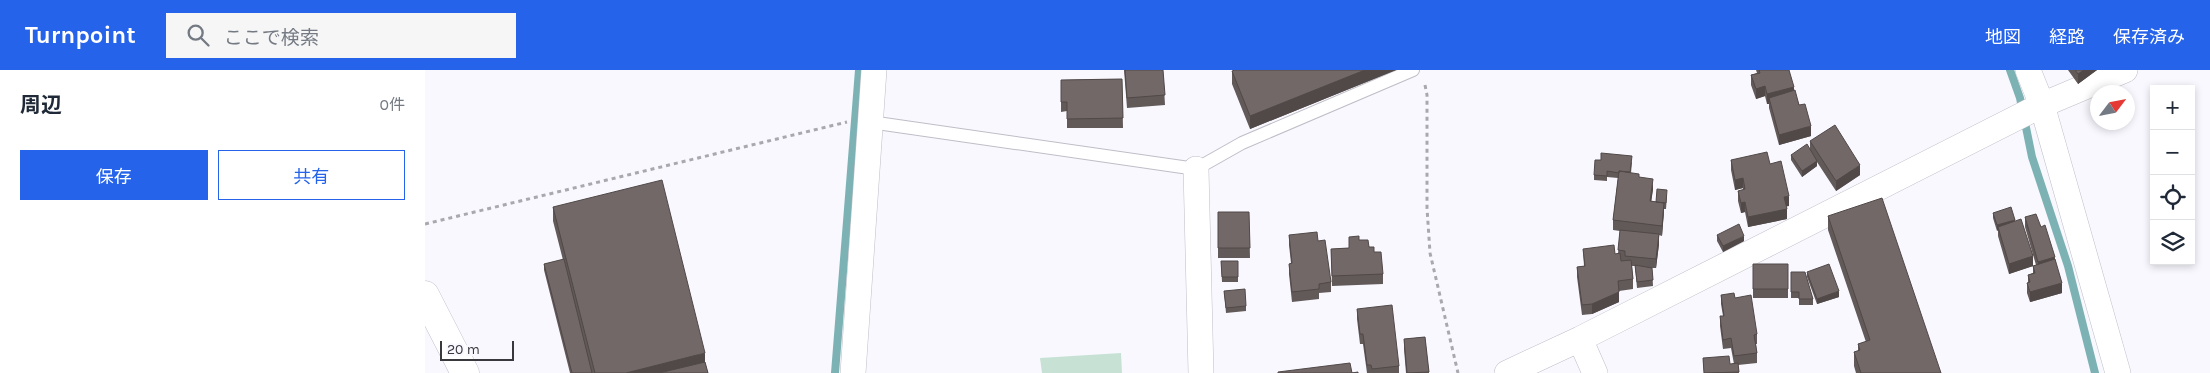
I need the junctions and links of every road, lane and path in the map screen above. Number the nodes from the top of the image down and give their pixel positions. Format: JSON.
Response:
{"nodes":[{"id":1,"x":874,"y":70,"type":"edge"},
{"id":2,"x":1413,"y":70,"type":"edge"},
{"id":3,"x":2028,"y":70,"type":"edge"},
{"id":4,"x":2125,"y":70,"type":"edge"},
{"id":5,"x":1423,"y":78,"type":"dead end"},
{"id":6,"x":2042,"y":105,"type":"junction"},
{"id":7,"x":870,"y":122,"type":"junction"},
{"id":8,"x":1196,"y":169,"type":"junction"},
{"id":9,"x":425,"y":224,"type":"edge"},
{"id":10,"x":425,"y":295,"type":"edge"},
{"id":11,"x":1580,"y":339,"type":"junction"},
{"id":12,"x":465,"y":373,"type":"edge"},
{"id":13,"x":853,"y":373,"type":"edge"},
{"id":14,"x":1201,"y":373,"type":"edge"},
{"id":15,"x":1458,"y":373,"type":"edge"},
{"id":16,"x":1507,"y":373,"type":"edge"},
{"id":17,"x":1595,"y":373,"type":"edge"},
{"id":18,"x":2118,"y":373,"type":"edge"}],
"edges":[{"from":1,"to":7,"type":"street"},
{"from":2,"to":8,"type":"lane"},
{"from":3,"to":6,"type":"street"},
{"from":4,"to":6,"type":"street"},
{"from":5,"to":15,"type":"path"},
{"from":6,"to":11,"type":"street"},
{"from":6,"to":18,"type":"street"},
{"from":7,"to":8,"type":"lane"},
{"from":7,"to":9,"type":"path"},
{"from":7,"to":13,"type":"street"},
{"from":8,"to":14,"type":"street"},
{"from":10,"to":12,"type":"main road"},
{"from":11,"to":16,"type":"street"},
{"from":11,"to":17,"type":"street"}]}
